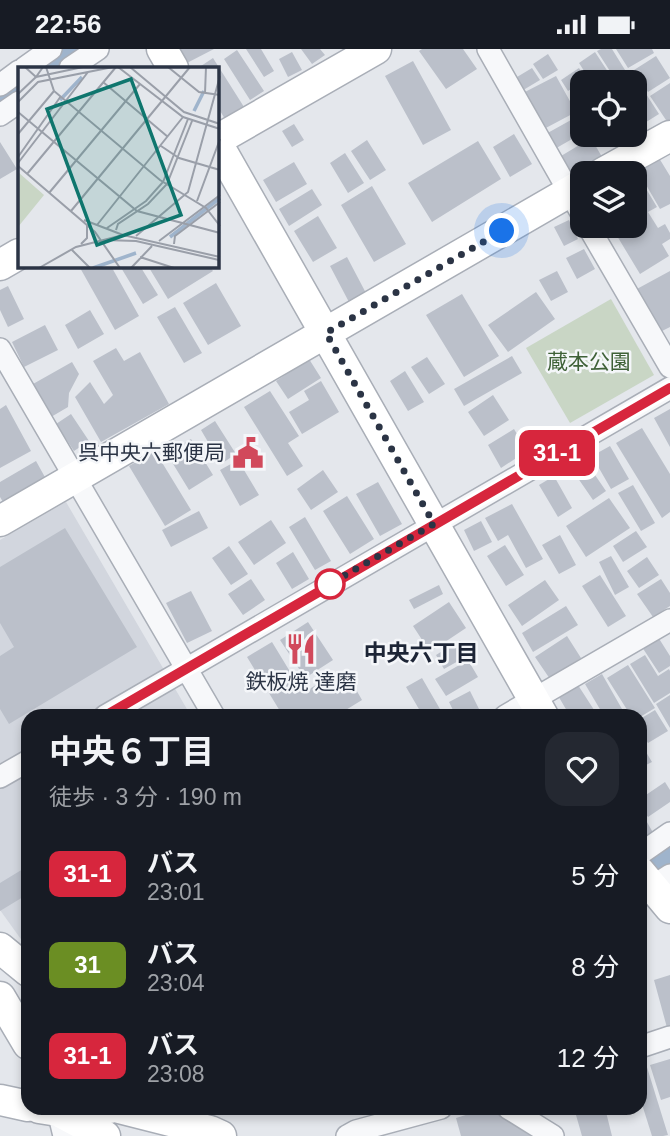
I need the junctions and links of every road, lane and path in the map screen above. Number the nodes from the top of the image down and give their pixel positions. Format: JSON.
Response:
{"nodes":[{"id":1,"x":51,"y":49,"type":"edge"},
{"id":2,"x":98,"y":49,"type":"edge"},
{"id":3,"x":162,"y":49,"type":"edge"},
{"id":4,"x":376,"y":49,"type":"edge"},
{"id":5,"x":488,"y":49,"type":"edge"},
{"id":6,"x":25,"y":67,"type":"edge"},
{"id":7,"x":71,"y":67,"type":"edge"},
{"id":8,"x":172,"y":67,"type":"edge"},
{"id":9,"x":18,"y":72,"type":"edge"},
{"id":10,"x":0,"y":85,"type":"edge"},
{"id":11,"x":18,"y":103,"type":"edge"},
{"id":12,"x":0,"y":115,"type":"edge"},
{"id":13,"x":670,"y":136,"type":"edge"},
{"id":14,"x":219,"y":140,"type":"edge"},
{"id":15,"x":219,"y":145,"type":"edge"},
{"id":16,"x":625,"y":161,"type":"edge"},
{"id":17,"x":570,"y":185,"type":"edge"},
{"id":18,"x":570,"y":202,"type":"edge"},
{"id":19,"x":595,"y":238,"type":"edge"},
{"id":20,"x":18,"y":255,"type":"edge"},
{"id":21,"x":0,"y":265,"type":"edge"},
{"id":22,"x":326,"y":333,"type":"junction"},
{"id":23,"x":0,"y":349,"type":"edge"},
{"id":24,"x":670,"y":367,"type":"edge"},
{"id":25,"x":670,"y":388,"type":"edge"},
{"id":26,"x":76,"y":476,"type":"junction"},
{"id":27,"x":0,"y":521,"type":"edge"},
{"id":28,"x":434,"y":524,"type":"junction"},
{"id":29,"x":670,"y":620,"type":"edge"},
{"id":30,"x":187,"y":668,"type":"junction"},
{"id":31,"x":539,"y":708,"type":"edge"},
{"id":32,"x":117,"y":709,"type":"edge"},
{"id":33,"x":210,"y":709,"type":"edge"},
{"id":34,"x":21,"y":765,"type":"edge"},
{"id":35,"x":0,"y":777,"type":"edge"},
{"id":36,"x":670,"y":833,"type":"edge"},
{"id":37,"x":647,"y":849,"type":"edge"},
{"id":38,"x":0,"y":948,"type":"edge"},
{"id":39,"x":21,"y":965,"type":"edge"},
{"id":40,"x":0,"y":997,"type":"edge"},
{"id":41,"x":21,"y":1032,"type":"edge"},
{"id":42,"x":670,"y":1037,"type":"edge"},
{"id":43,"x":647,"y":1045,"type":"edge"},
{"id":44,"x":0,"y":1100,"type":"edge"},
{"id":45,"x":21,"y":1104,"type":"edge"},
{"id":46,"x":156,"y":1115,"type":"edge"},
{"id":47,"x":414,"y":1115,"type":"edge"},
{"id":48,"x":519,"y":1115,"type":"edge"},
{"id":49,"x":54,"y":1116,"type":"edge"},
{"id":50,"x":210,"y":1125,"type":"edge"},
{"id":51,"x":105,"y":1136,"type":"edge"},
{"id":52,"x":347,"y":1136,"type":"edge"},
{"id":53,"x":553,"y":1136,"type":"edge"}],
"edges":[{"from":1,"to":6,"type":"street"},
{"from":2,"to":7,"type":"street"},
{"from":3,"to":8,"type":"street"},
{"from":4,"to":14,"type":"street"},
{"from":5,"to":17,"type":"street"},
{"from":9,"to":10,"type":"street"},
{"from":11,"to":12,"type":"street"},
{"from":13,"to":16,"type":"street"},
{"from":15,"to":22,"type":"street"},
{"from":18,"to":22,"type":"street"},
{"from":19,"to":24,"type":"street"},
{"from":20,"to":21,"type":"street"},
{"from":22,"to":26,"type":"street"},
{"from":22,"to":28,"type":"street"},
{"from":23,"to":26,"type":"street"},
{"from":25,"to":28,"type":"street"},
{"from":26,"to":27,"type":"street"},
{"from":26,"to":30,"type":"street"},
{"from":28,"to":30,"type":"street"},
{"from":28,"to":31,"type":"street"},
{"from":29,"to":31,"type":"street"},
{"from":30,"to":32,"type":"street"},
{"from":30,"to":33,"type":"street"},
{"from":34,"to":35,"type":"street"},
{"from":36,"to":37,"type":"street"},
{"from":38,"to":39,"type":"street"},
{"from":40,"to":41,"type":"street"},
{"from":42,"to":43,"type":"street"},
{"from":44,"to":45,"type":"street"},
{"from":46,"to":50,"type":"street"},
{"from":47,"to":52,"type":"street"},
{"from":48,"to":53,"type":"street"},
{"from":49,"to":51,"type":"street"}]}
